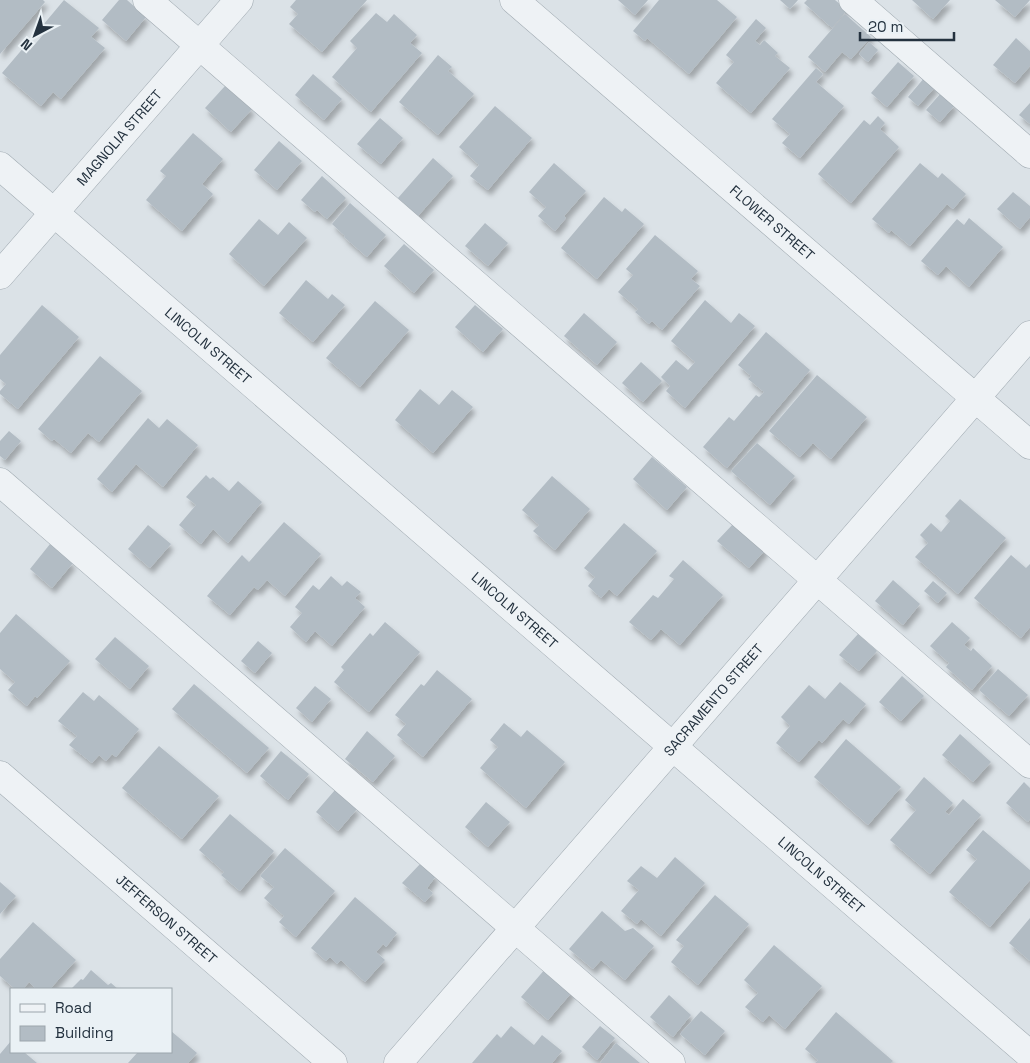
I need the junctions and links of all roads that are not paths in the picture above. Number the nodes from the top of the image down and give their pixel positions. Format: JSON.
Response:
{"nodes":[{"id":1,"x":147,"y":0,"type":"edge"},
{"id":2,"x":239,"y":0,"type":"edge"},
{"id":3,"x":514,"y":0,"type":"edge"},
{"id":4,"x":853,"y":0,"type":"edge"},
{"id":5,"x":200,"y":45,"type":"junction"},
{"id":6,"x":1030,"y":154,"type":"edge"},
{"id":7,"x":0,"y":166,"type":"edge"},
{"id":8,"x":54,"y":213,"type":"junction"},
{"id":9,"x":0,"y":275,"type":"edge"},
{"id":10,"x":1030,"y":335,"type":"edge"},
{"id":11,"x":975,"y":398,"type":"junction"},
{"id":12,"x":1030,"y":445,"type":"edge"},
{"id":13,"x":0,"y":482,"type":"edge"},
{"id":14,"x":818,"y":580,"type":"junction"},
{"id":15,"x":673,"y":746,"type":"junction"},
{"id":16,"x":1030,"y":764,"type":"edge"},
{"id":17,"x":0,"y":776,"type":"edge"},
{"id":18,"x":514,"y":928,"type":"junction"},
{"id":19,"x":1030,"y":1055,"type":"edge"},
{"id":20,"x":333,"y":1063,"type":"edge"},
{"id":21,"x":398,"y":1063,"type":"edge"},
{"id":22,"x":670,"y":1063,"type":"edge"}],
"edges":[{"from":1,"to":5,"type":"street"},
{"from":2,"to":5,"type":"street","name":"MAGNOLIA STREET"},
{"from":3,"to":11,"type":"street","name":"FLOWER STREET"},
{"from":4,"to":6,"type":"street"},
{"from":5,"to":8,"type":"street","name":"MAGNOLIA STREET"},
{"from":5,"to":14,"type":"street"},
{"from":7,"to":8,"type":"street","name":"LINCOLN STREET"},
{"from":8,"to":9,"type":"street","name":"MAGNOLIA STREET"},
{"from":8,"to":15,"type":"street","name":"LINCOLN STREET"},
{"from":10,"to":11,"type":"street","name":"SACRAMENTO STREET"},
{"from":11,"to":12,"type":"street","name":"FLOWER STREET"},
{"from":11,"to":14,"type":"street","name":"SACRAMENTO STREET"},
{"from":13,"to":18,"type":"street"},
{"from":14,"to":15,"type":"street","name":"SACRAMENTO STREET"},
{"from":14,"to":16,"type":"street"},
{"from":15,"to":18,"type":"street","name":"SACRAMENTO STREET"},
{"from":15,"to":19,"type":"street","name":"LINCOLN STREET"},
{"from":17,"to":20,"type":"street","name":"JEFFERSON STREET"},
{"from":18,"to":21,"type":"street","name":"SACRAMENTO STREET"},
{"from":18,"to":22,"type":"street"}]}
